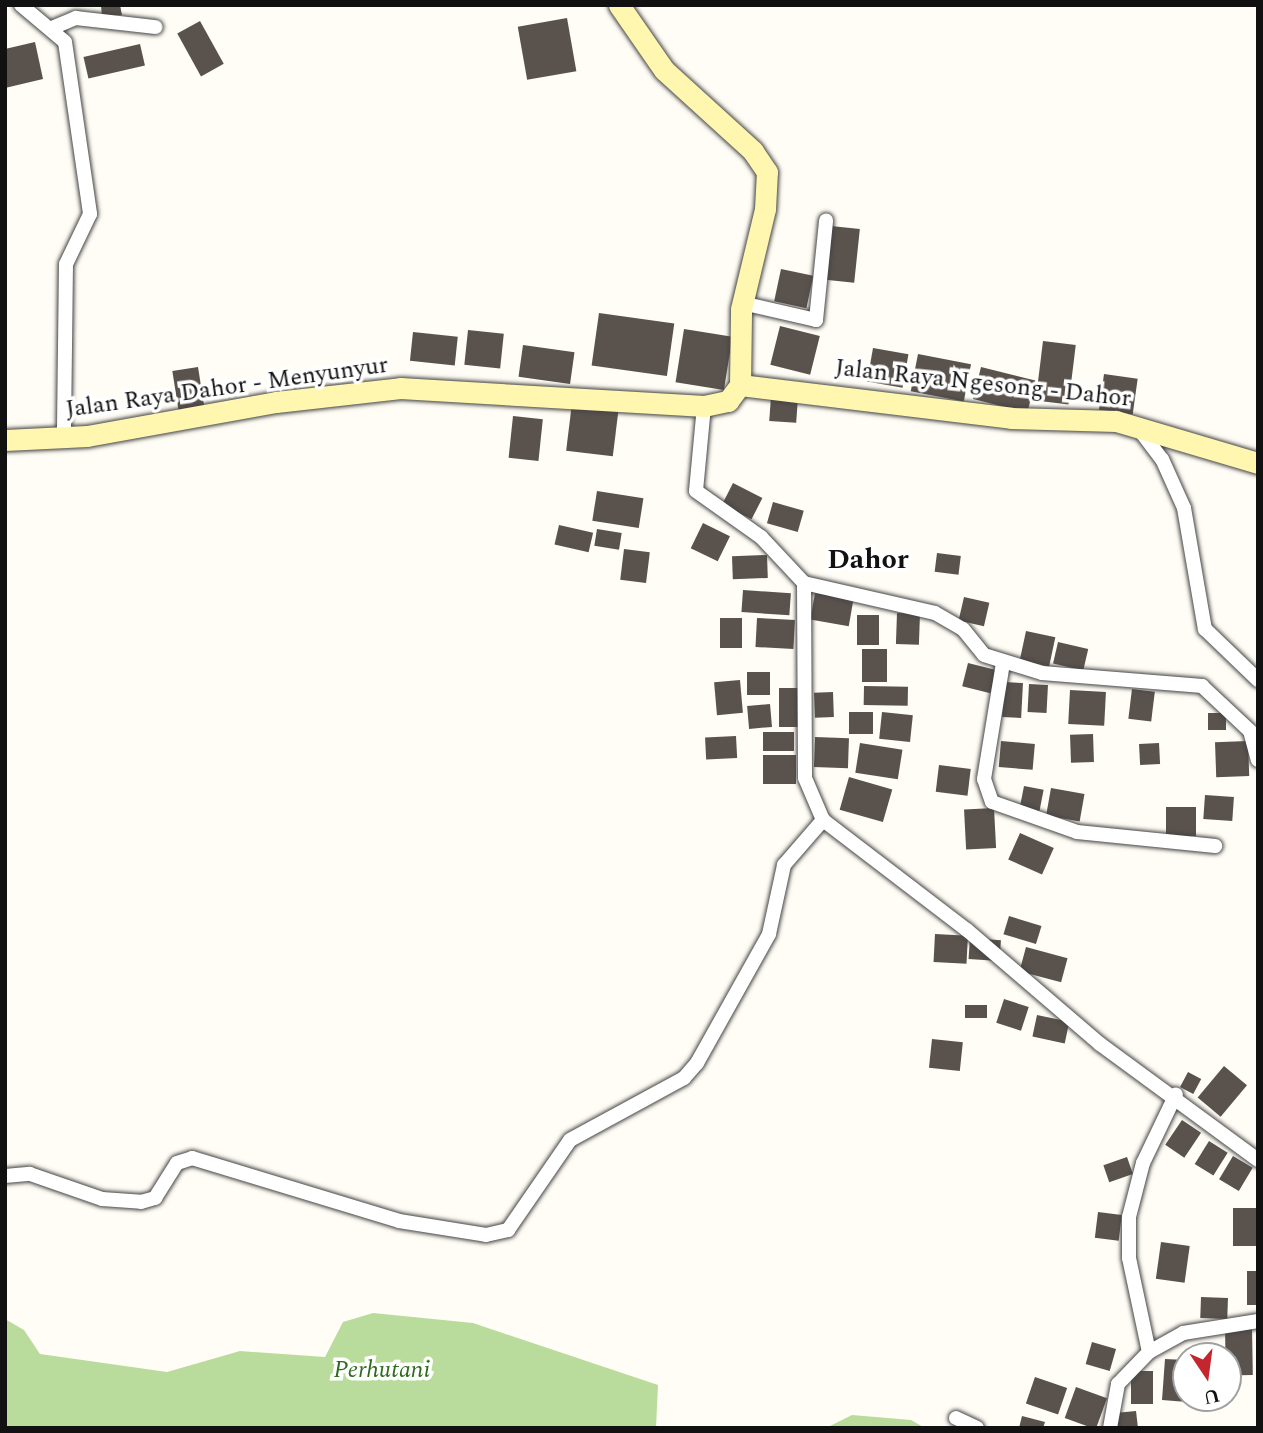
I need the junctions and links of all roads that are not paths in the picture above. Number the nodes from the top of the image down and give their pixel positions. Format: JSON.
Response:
{"nodes":[{"id":1,"x":21,"y":5,"type":"edge"},
{"id":2,"x":619,"y":5,"type":"edge"},
{"id":3,"x":155,"y":27,"type":"dead end"},
{"id":4,"x":52,"y":28,"type":"junction"},
{"id":5,"x":826,"y":221,"type":"dead end"},
{"id":6,"x":742,"y":303,"type":"junction"},
{"id":7,"x":740,"y":385,"type":"junction"},
{"id":8,"x":704,"y":406,"type":"junction"},
{"id":9,"x":1137,"y":425,"type":"junction"},
{"id":10,"x":64,"y":439,"type":"junction"},
{"id":11,"x":5,"y":440,"type":"edge"},
{"id":12,"x":1258,"y":463,"type":"edge"},
{"id":13,"x":804,"y":583,"type":"junction"},
{"id":14,"x":1003,"y":663,"type":"junction"},
{"id":15,"x":1258,"y":680,"type":"edge"},
{"id":16,"x":1254,"y":727,"type":"edge"},
{"id":17,"x":1258,"y":760,"type":"edge"},
{"id":18,"x":823,"y":820,"type":"junction"},
{"id":19,"x":1215,"y":846,"type":"dead end"},
{"id":20,"x":1176,"y":1094,"type":"junction"},
{"id":21,"x":1258,"y":1160,"type":"edge"},
{"id":22,"x":5,"y":1176,"type":"edge"},
{"id":23,"x":1258,"y":1321,"type":"edge"},
{"id":24,"x":1149,"y":1352,"type":"junction"},
{"id":25,"x":956,"y":1418,"type":"dead end"},
{"id":26,"x":977,"y":1428,"type":"edge"},
{"id":27,"x":1110,"y":1428,"type":"edge"}],
"edges":[{"from":1,"to":4,"type":"street"},
{"from":2,"to":6,"type":"street"},
{"from":3,"to":4,"type":"street"},
{"from":4,"to":10,"type":"street"},
{"from":5,"to":6,"type":"street"},
{"from":6,"to":7,"type":"street"},
{"from":7,"to":8,"type":"street","name":"Jalan Raya Dahor - Menyunyur"},
{"from":7,"to":9,"type":"street","name":"Jalan Raya Ngesong - Dahor"},
{"from":8,"to":10,"type":"street","name":"Jalan Raya Dahor - Menyunyur"},
{"from":8,"to":13,"type":"street"},
{"from":9,"to":12,"type":"street","name":"Jalan Raya Ngesong - Dahor"},
{"from":9,"to":15,"type":"street"},
{"from":10,"to":11,"type":"street","name":"Jalan Raya Dahor - Menyunyur"},
{"from":13,"to":14,"type":"street"},
{"from":13,"to":18,"type":"street"},
{"from":14,"to":16,"type":"street"},
{"from":14,"to":19,"type":"street"},
{"from":16,"to":17,"type":"street"},
{"from":18,"to":20,"type":"street"},
{"from":18,"to":22,"type":"street"},
{"from":20,"to":21,"type":"street"},
{"from":20,"to":24,"type":"street"},
{"from":23,"to":24,"type":"street"},
{"from":24,"to":27,"type":"street"},
{"from":25,"to":26,"type":"street"}]}
